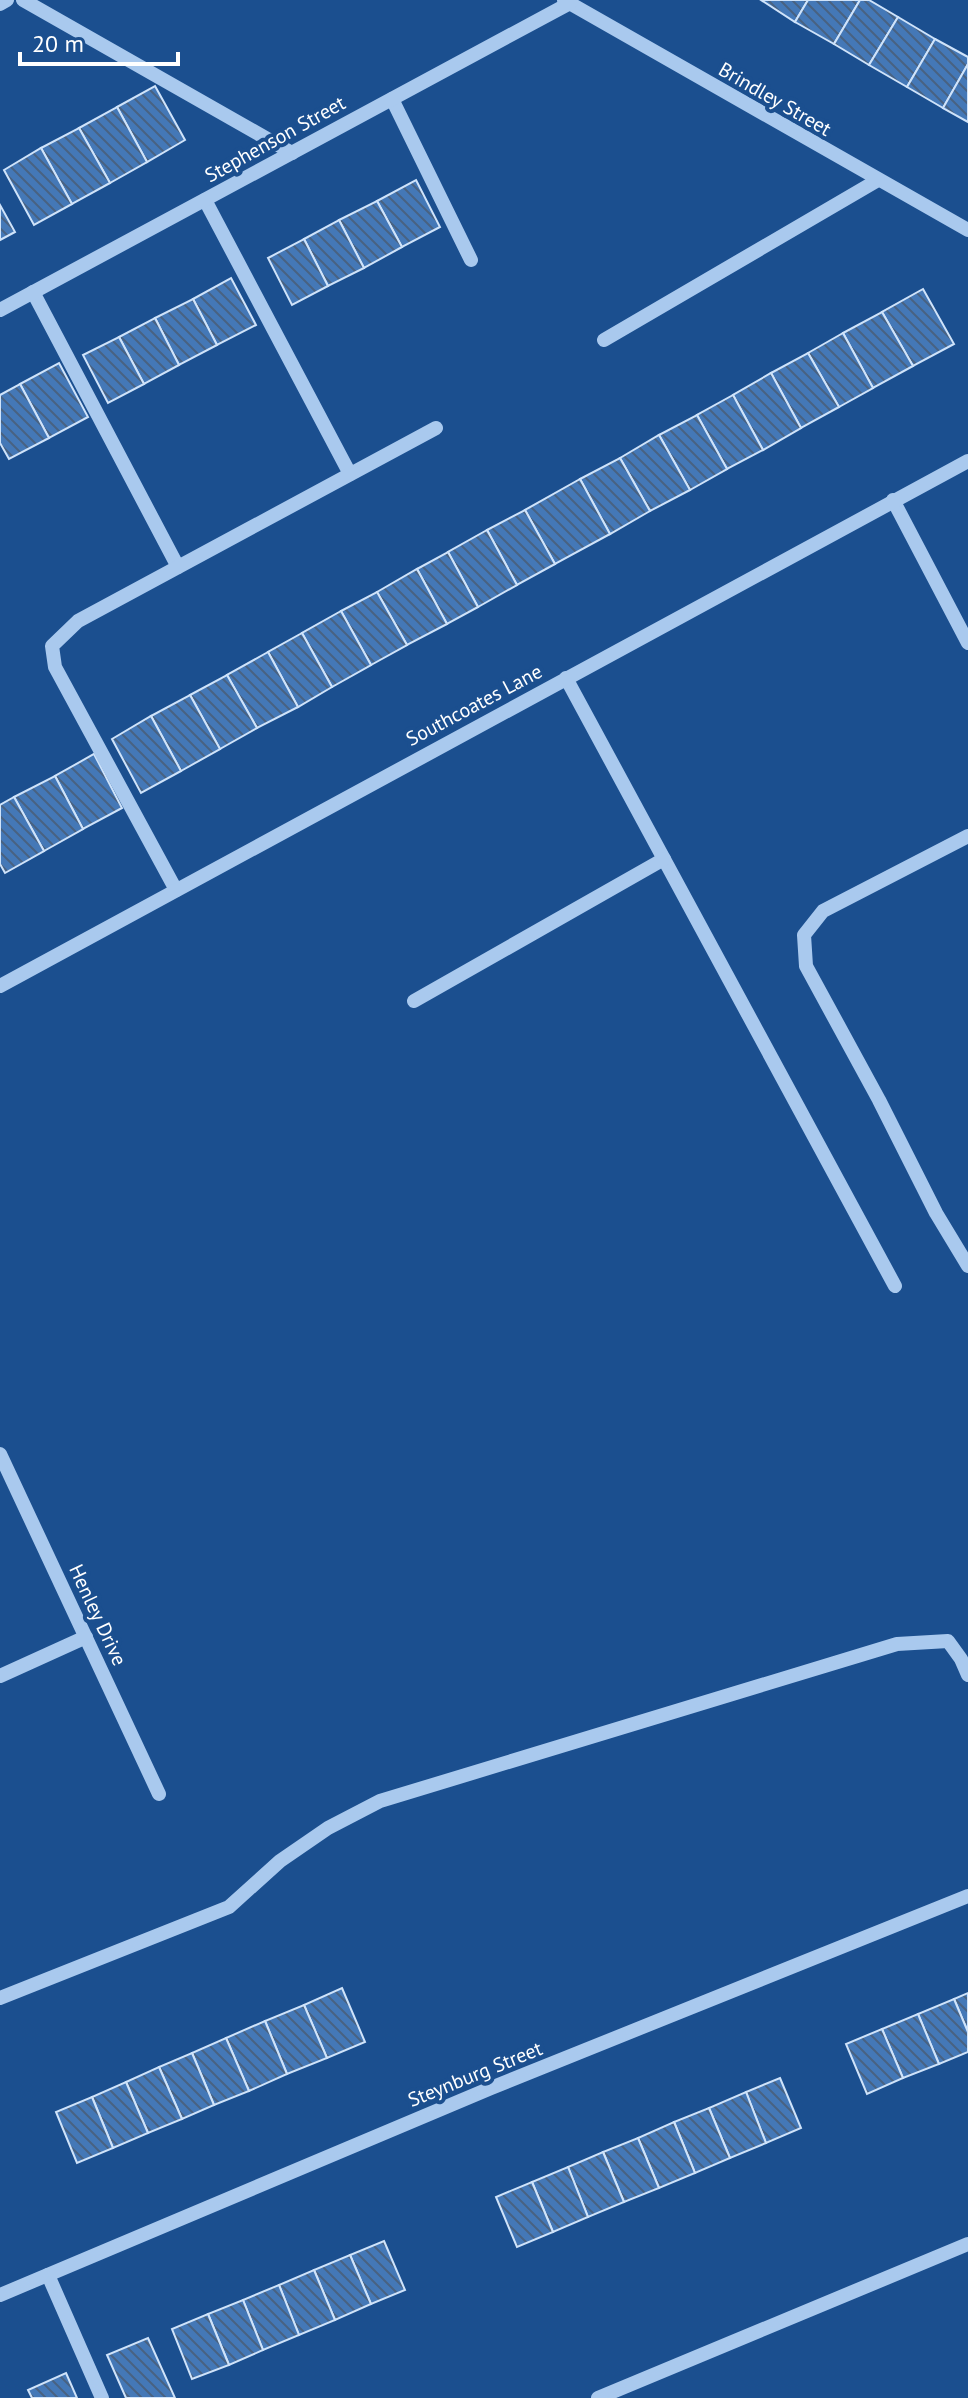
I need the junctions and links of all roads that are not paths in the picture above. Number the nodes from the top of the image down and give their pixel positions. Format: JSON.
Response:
{"nodes":[{"id":1,"x":7,"y":0,"type":"edge"},
{"id":2,"x":23,"y":0,"type":"edge"},
{"id":3,"x":567,"y":2,"type":"edge"},
{"id":4,"x":0,"y":4,"type":"edge"},
{"id":5,"x":392,"y":99,"type":"junction"},
{"id":6,"x":292,"y":153,"type":"junction"},
{"id":7,"x":878,"y":180,"type":"junction"},
{"id":8,"x":205,"y":200,"type":"junction"},
{"id":9,"x":968,"y":230,"type":"edge"},
{"id":10,"x":471,"y":260,"type":"dead end"},
{"id":11,"x":33,"y":292,"type":"junction"},
{"id":12,"x":0,"y":310,"type":"edge"},
{"id":13,"x":604,"y":340,"type":"dead end"},
{"id":14,"x":436,"y":428,"type":"dead end"},
{"id":15,"x":968,"y":461,"type":"edge"},
{"id":16,"x":350,"y":474,"type":"junction"},
{"id":17,"x":893,"y":500,"type":"junction"},
{"id":18,"x":178,"y":567,"type":"junction"},
{"id":19,"x":968,"y":643,"type":"edge"},
{"id":20,"x":566,"y":678,"type":"junction"},
{"id":21,"x":968,"y":836,"type":"edge"},
{"id":22,"x":664,"y":859,"type":"junction"},
{"id":23,"x":176,"y":890,"type":"junction"},
{"id":24,"x":0,"y":986,"type":"edge"},
{"id":25,"x":414,"y":1001,"type":"dead end"},
{"id":26,"x":968,"y":1266,"type":"edge"},
{"id":27,"x":895,"y":1286,"type":"dead end"},
{"id":28,"x":0,"y":1454,"type":"edge"},
{"id":29,"x":86,"y":1637,"type":"junction"},
{"id":30,"x":968,"y":1675,"type":"edge"},
{"id":31,"x":0,"y":1676,"type":"edge"},
{"id":32,"x":159,"y":1794,"type":"dead end"},
{"id":33,"x":968,"y":1896,"type":"edge"},
{"id":34,"x":0,"y":1998,"type":"edge"},
{"id":35,"x":968,"y":2244,"type":"edge"},
{"id":36,"x":48,"y":2275,"type":"junction"},
{"id":37,"x":0,"y":2295,"type":"edge"},
{"id":38,"x":102,"y":2398,"type":"edge"},
{"id":39,"x":598,"y":2398,"type":"edge"}],
"edges":[{"from":1,"to":4,"type":"street"},
{"from":2,"to":6,"type":"street"},
{"from":3,"to":5,"type":"street","name":"Stephenson Street"},
{"from":3,"to":7,"type":"street","name":"Brindley Street"},
{"from":5,"to":6,"type":"street","name":"Stephenson Street"},
{"from":5,"to":10,"type":"street"},
{"from":6,"to":8,"type":"street","name":"Stephenson Street"},
{"from":7,"to":9,"type":"street","name":"Brindley Street"},
{"from":7,"to":13,"type":"street"},
{"from":8,"to":11,"type":"street","name":"Stephenson Street"},
{"from":8,"to":16,"type":"street"},
{"from":11,"to":12,"type":"street","name":"Stephenson Street"},
{"from":11,"to":18,"type":"street"},
{"from":14,"to":16,"type":"street"},
{"from":15,"to":17,"type":"street","name":"Southcoates Lane"},
{"from":16,"to":18,"type":"street"},
{"from":17,"to":19,"type":"street"},
{"from":17,"to":20,"type":"street","name":"Southcoates Lane"},
{"from":18,"to":23,"type":"street"},
{"from":20,"to":22,"type":"street"},
{"from":20,"to":23,"type":"street","name":"Southcoates Lane"},
{"from":21,"to":26,"type":"street"},
{"from":22,"to":25,"type":"street"},
{"from":22,"to":27,"type":"street"},
{"from":23,"to":24,"type":"street","name":"Southcoates Lane"},
{"from":28,"to":29,"type":"street","name":"Henley Drive"},
{"from":29,"to":31,"type":"street"},
{"from":29,"to":32,"type":"street","name":"Henley Drive"},
{"from":30,"to":34,"type":"street"},
{"from":33,"to":36,"type":"street","name":"Steynburg Street"},
{"from":35,"to":39,"type":"street"},
{"from":36,"to":37,"type":"street","name":"Steynburg Street"},
{"from":36,"to":38,"type":"street"}]}
